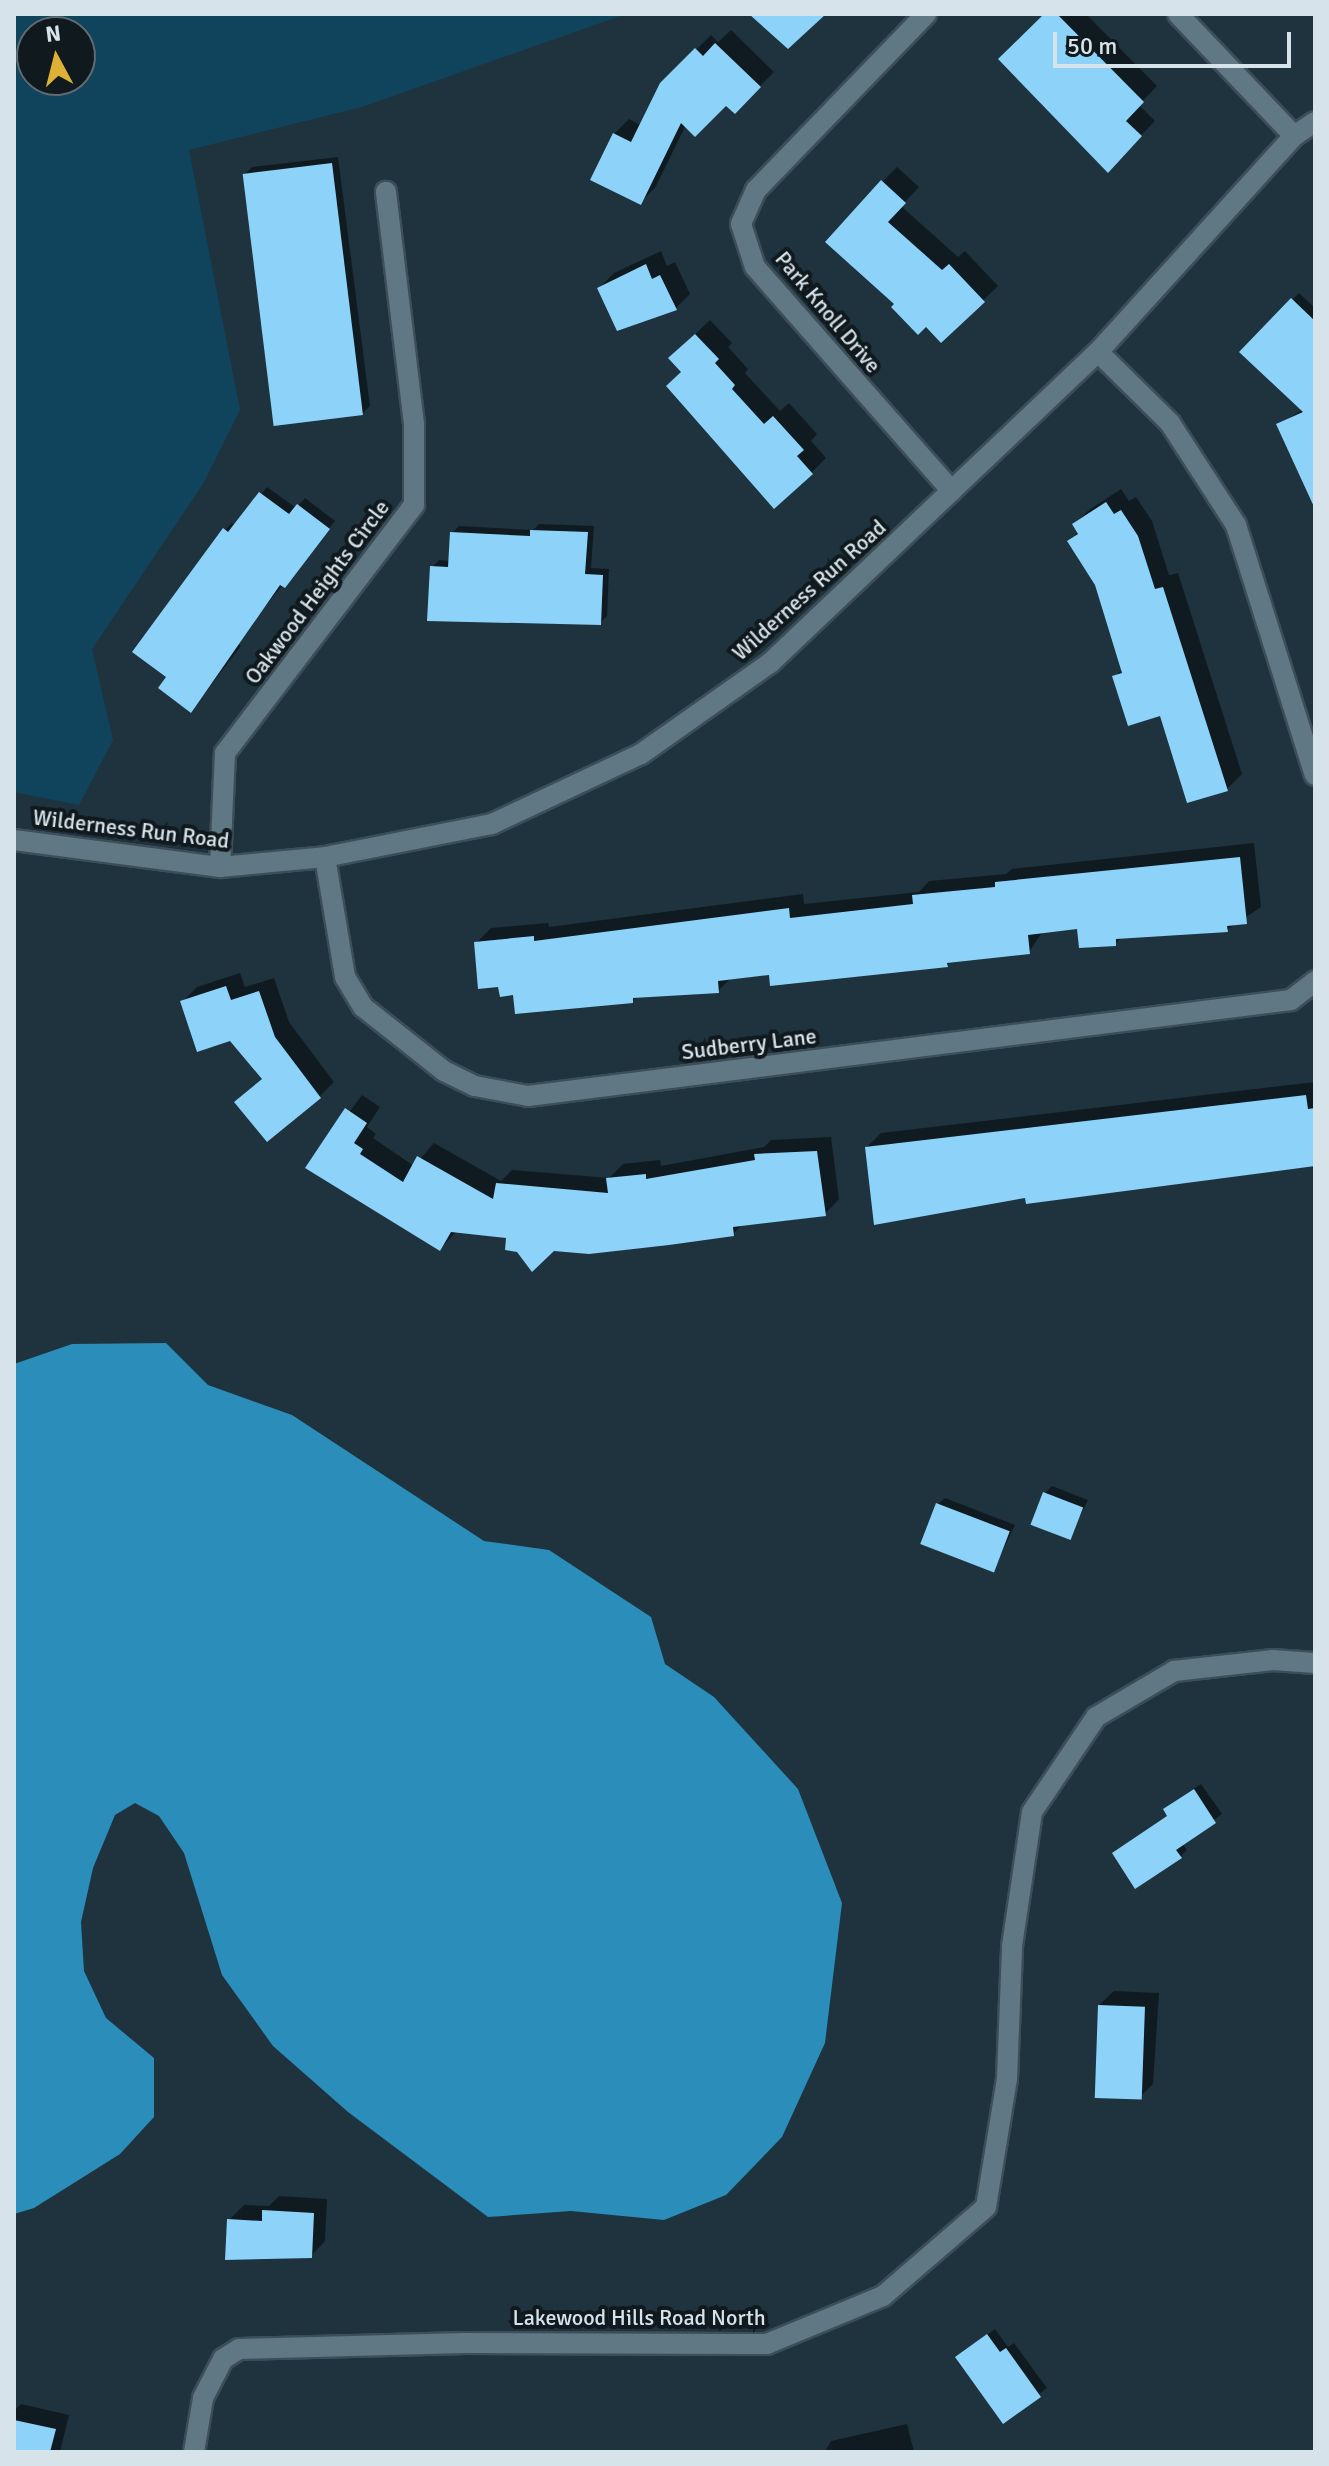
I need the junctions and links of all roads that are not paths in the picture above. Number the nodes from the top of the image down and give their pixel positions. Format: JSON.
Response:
{"nodes":[{"id":1,"x":926,"y":14,"type":"edge"},
{"id":2,"x":1178,"y":14,"type":"edge"},
{"id":3,"x":1315,"y":122,"type":"edge"},
{"id":4,"x":1294,"y":136,"type":"junction"},
{"id":5,"x":386,"y":192,"type":"dead end"},
{"id":6,"x":1098,"y":352,"type":"junction"},
{"id":7,"x":952,"y":491,"type":"junction"},
{"id":8,"x":1315,"y":775,"type":"edge"},
{"id":9,"x":14,"y":840,"type":"edge"},
{"id":10,"x":325,"y":857,"type":"junction"},
{"id":11,"x":220,"y":867,"type":"junction"},
{"id":12,"x":1315,"y":981,"type":"edge"},
{"id":13,"x":1315,"y":1663,"type":"edge"},
{"id":14,"x":194,"y":2452,"type":"edge"}],
"edges":[{"from":1,"to":7,"type":"street","name":"Park Knoll Drive"},
{"from":2,"to":4,"type":"street"},
{"from":3,"to":4,"type":"street","name":"Wilderness Run Road"},
{"from":4,"to":6,"type":"street","name":"Wilderness Run Road"},
{"from":5,"to":11,"type":"street","name":"Oakwood Heights Circle"},
{"from":6,"to":7,"type":"street","name":"Wilderness Run Road"},
{"from":6,"to":8,"type":"street"},
{"from":7,"to":10,"type":"street","name":"Wilderness Run Road"},
{"from":9,"to":11,"type":"street","name":"Wilderness Run Road"},
{"from":10,"to":11,"type":"street","name":"Wilderness Run Road"},
{"from":10,"to":12,"type":"street","name":"Sudberry Lane"},
{"from":13,"to":14,"type":"street","name":"Lakewood Hills Road North"}]}
